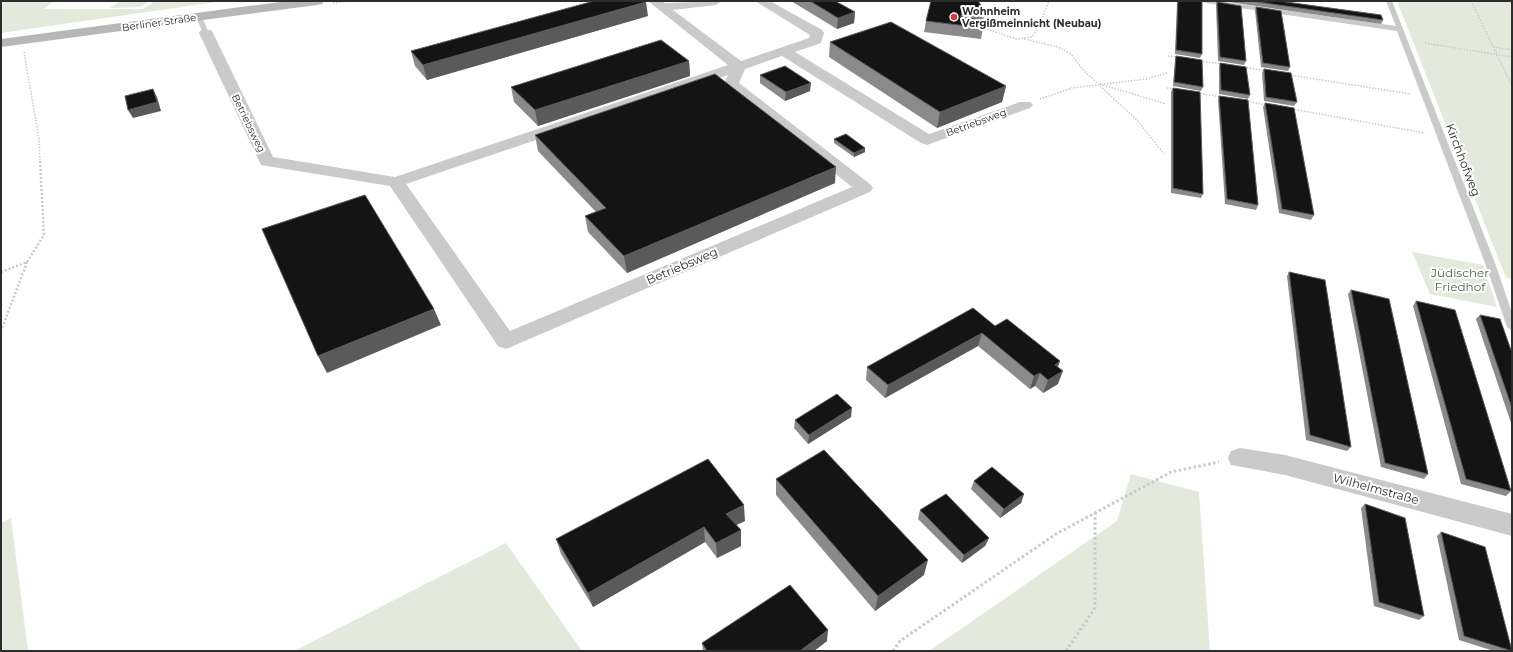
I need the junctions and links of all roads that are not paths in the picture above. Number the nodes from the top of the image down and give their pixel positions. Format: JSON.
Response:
{"nodes":[{"id":1,"x":317,"y":1,"type":"edge"},
{"id":2,"x":716,"y":1,"type":"edge"},
{"id":3,"x":760,"y":1,"type":"edge"},
{"id":4,"x":1206,"y":1,"type":"edge"},
{"id":5,"x":1389,"y":1,"type":"edge"},
{"id":6,"x":658,"y":4,"type":"edge"},
{"id":7,"x":198,"y":17,"type":"junction"},
{"id":8,"x":1400,"y":29,"type":"junction"},
{"id":9,"x":206,"y":33,"type":"joint"},
{"id":10,"x":1,"y":43,"type":"edge"},
{"id":11,"x":784,"y":51,"type":"junction"},
{"id":12,"x":739,"y":66,"type":"junction"},
{"id":13,"x":1024,"y":105,"type":"road end"},
{"id":14,"x":396,"y":182,"type":"junction"},
{"id":15,"x":1512,"y":328,"type":"edge"},
{"id":16,"x":1240,"y":458,"type":"road end"},
{"id":17,"x":1512,"y":525,"type":"edge"}],
"edges":[{"from":1,"to":7,"type":"main road","name":"Berliner Straße"},
{"from":2,"to":6,"type":"street"},
{"from":3,"to":11,"type":"street","name":"Betriebsweg"},
{"from":4,"to":8,"type":"lane"},
{"from":5,"to":8,"type":"lane","name":"Kirchhofweg"},
{"from":6,"to":12,"type":"street"},
{"from":7,"to":9,"type":"lane"},
{"from":7,"to":10,"type":"main road","name":"Berliner Straße"},
{"from":8,"to":15,"type":"lane","name":"Kirchhofweg"},
{"from":9,"to":14,"type":"street","name":"Betriebsweg"},
{"from":11,"to":12,"type":"street","name":"Betriebsweg"},
{"from":11,"to":13,"type":"street","name":"Betriebsweg"},
{"from":12,"to":14,"type":"street","name":"Betriebsweg"},
{"from":12,"to":14,"type":"street","name":"Betriebsweg"},
{"from":16,"to":17,"type":"street","name":"Wilhelmstraße"}]}
